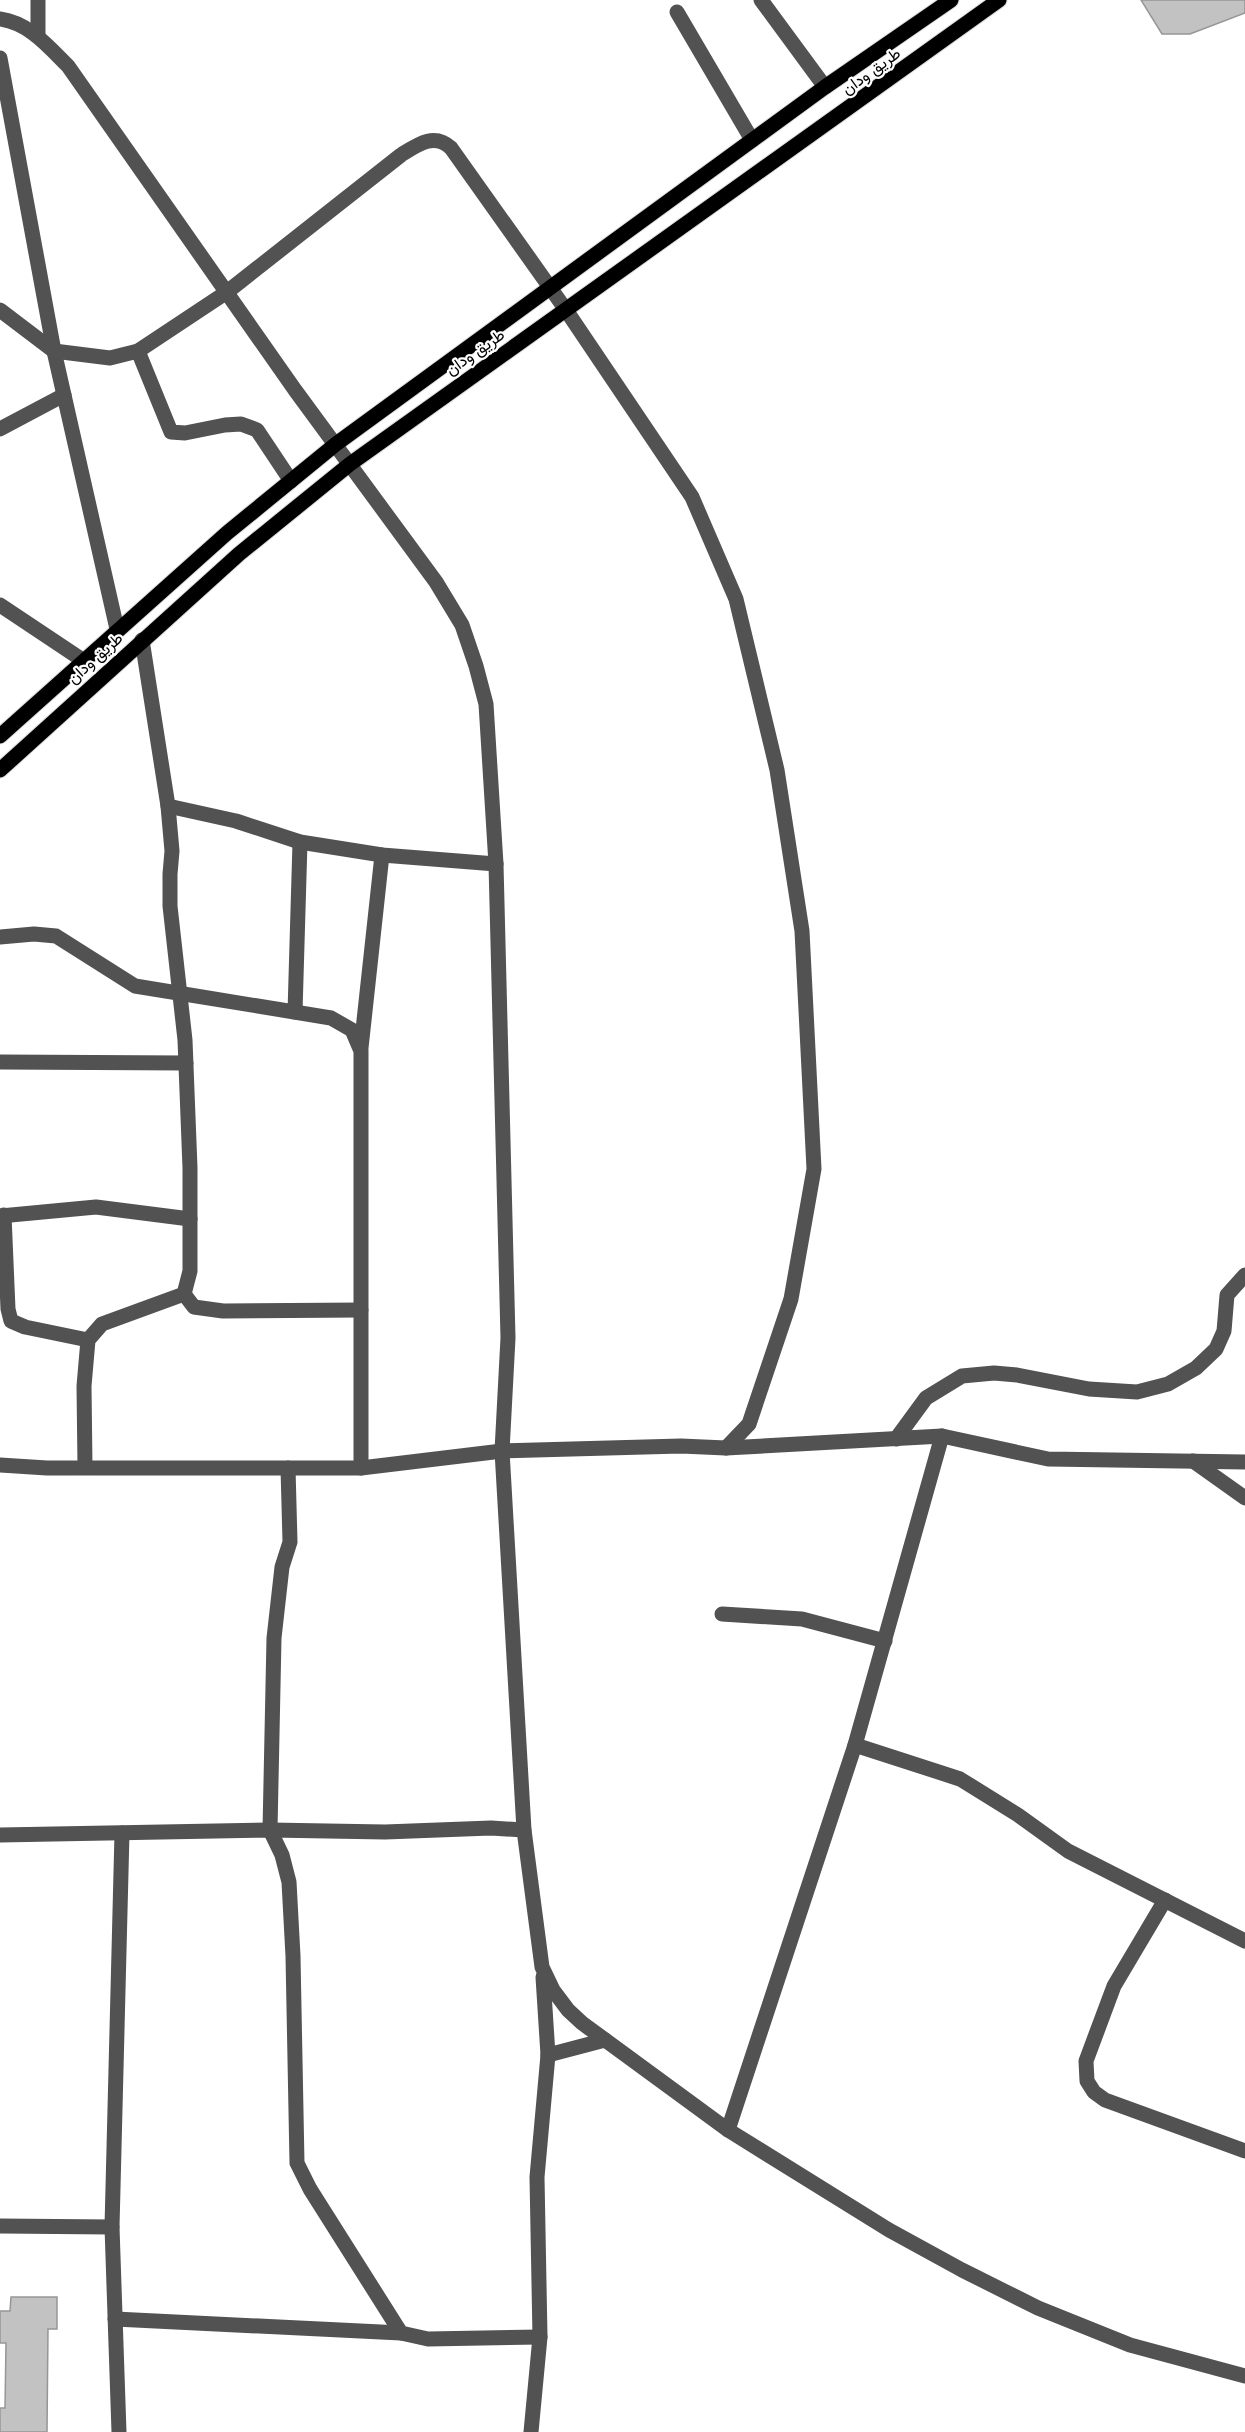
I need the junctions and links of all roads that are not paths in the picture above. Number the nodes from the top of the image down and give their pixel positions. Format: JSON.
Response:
{"nodes":[{"id":1,"x":38,"y":0,"type":"edge"},
{"id":2,"x":761,"y":0,"type":"edge"},
{"id":3,"x":951,"y":0,"type":"edge"},
{"id":4,"x":999,"y":0,"type":"edge"},
{"id":5,"x":677,"y":12,"type":"dead end"},
{"id":6,"x":0,"y":18,"type":"edge"},
{"id":7,"x":38,"y":36,"type":"junction"},
{"id":8,"x":0,"y":58,"type":"edge"},
{"id":9,"x":825,"y":87,"type":"junction"},
{"id":10,"x":752,"y":141,"type":"junction"},
{"id":11,"x":550,"y":288,"type":"junction"},
{"id":12,"x":227,"y":292,"type":"junction"},
{"id":13,"x":0,"y":310,"type":"edge"},
{"id":14,"x":566,"y":310,"type":"junction"},
{"id":15,"x":54,"y":351,"type":"junction"},
{"id":16,"x":138,"y":351,"type":"junction"},
{"id":17,"x":64,"y":395,"type":"junction"},
{"id":18,"x":0,"y":429,"type":"edge"},
{"id":19,"x":336,"y":444,"type":"junction"},
{"id":20,"x":350,"y":464,"type":"junction"},
{"id":21,"x":291,"y":481,"type":"junction"},
{"id":22,"x":0,"y":605,"type":"edge"},
{"id":23,"x":117,"y":629,"type":"junction"},
{"id":24,"x":142,"y":640,"type":"junction"},
{"id":25,"x":84,"y":661,"type":"junction"},
{"id":26,"x":0,"y":736,"type":"edge"},
{"id":27,"x":0,"y":770,"type":"edge"},
{"id":28,"x":168,"y":806,"type":"junction"},
{"id":29,"x":300,"y":842,"type":"junction"},
{"id":30,"x":382,"y":855,"type":"junction"},
{"id":31,"x":496,"y":864,"type":"junction"},
{"id":32,"x":0,"y":937,"type":"edge"},
{"id":33,"x":179,"y":993,"type":"junction"},
{"id":34,"x":295,"y":1012,"type":"junction"},
{"id":35,"x":361,"y":1051,"type":"junction"},
{"id":36,"x":0,"y":1062,"type":"edge"},
{"id":37,"x":186,"y":1063,"type":"junction"},
{"id":38,"x":2,"y":1216,"type":"edge"},
{"id":39,"x":190,"y":1219,"type":"junction"},
{"id":40,"x":1245,"y":1275,"type":"edge"},
{"id":41,"x":184,"y":1294,"type":"junction"},
{"id":42,"x":361,"y":1310,"type":"junction"},
{"id":43,"x":88,"y":1340,"type":"junction"},
{"id":44,"x":942,"y":1436,"type":"junction"},
{"id":45,"x":896,"y":1439,"type":"junction"},
{"id":46,"x":726,"y":1448,"type":"junction"},
{"id":47,"x":502,"y":1451,"type":"junction"},
{"id":48,"x":1193,"y":1461,"type":"junction"},
{"id":49,"x":1245,"y":1462,"type":"edge"},
{"id":50,"x":0,"y":1465,"type":"edge"},
{"id":51,"x":85,"y":1467,"type":"junction"},
{"id":52,"x":288,"y":1468,"type":"junction"},
{"id":53,"x":361,"y":1468,"type":"junction"},
{"id":54,"x":1245,"y":1498,"type":"edge"},
{"id":55,"x":722,"y":1614,"type":"dead end"},
{"id":56,"x":885,"y":1641,"type":"junction"},
{"id":57,"x":855,"y":1745,"type":"junction"},
{"id":58,"x":270,"y":1830,"type":"junction"},
{"id":59,"x":524,"y":1830,"type":"junction"},
{"id":60,"x":122,"y":1833,"type":"junction"},
{"id":61,"x":0,"y":1835,"type":"edge"},
{"id":62,"x":1165,"y":1900,"type":"junction"},
{"id":63,"x":1245,"y":1941,"type":"edge"},
{"id":64,"x":542,"y":1967,"type":"junction"},
{"id":65,"x":605,"y":2040,"type":"junction"},
{"id":66,"x":548,"y":2055,"type":"junction"},
{"id":67,"x":728,"y":2130,"type":"junction"},
{"id":68,"x":1245,"y":2151,"type":"edge"},
{"id":69,"x":0,"y":2226,"type":"edge"},
{"id":70,"x":112,"y":2228,"type":"junction"},
{"id":71,"x":115,"y":2319,"type":"junction"},
{"id":72,"x":401,"y":2333,"type":"junction"},
{"id":73,"x":540,"y":2337,"type":"junction"},
{"id":74,"x":1245,"y":2376,"type":"edge"},
{"id":75,"x":118,"y":2432,"type":"edge"},
{"id":76,"x":531,"y":2432,"type":"edge"}],
"edges":[{"from":1,"to":7,"type":"street"},
{"from":2,"to":9,"type":"street"},
{"from":3,"to":9,"type":"main road","name":"طريق ودان"},
{"from":4,"to":14,"type":"main road","name":"طريق ودان"},
{"from":5,"to":10,"type":"street"},
{"from":6,"to":7,"type":"street"},
{"from":7,"to":12,"type":"street"},
{"from":8,"to":15,"type":"street"},
{"from":9,"to":10,"type":"main road","name":"طريق ودان"},
{"from":10,"to":11,"type":"main road","name":"طريق ودان"},
{"from":11,"to":12,"type":"street"},
{"from":11,"to":14,"type":"street"},
{"from":11,"to":19,"type":"main road","name":"طريق ودان"},
{"from":12,"to":16,"type":"street"},
{"from":12,"to":19,"type":"street"},
{"from":13,"to":15,"type":"street"},
{"from":14,"to":20,"type":"main road","name":"طريق ودان"},
{"from":14,"to":46,"type":"street"},
{"from":15,"to":16,"type":"street"},
{"from":15,"to":17,"type":"street"},
{"from":16,"to":21,"type":"street"},
{"from":17,"to":18,"type":"street"},
{"from":17,"to":23,"type":"street"},
{"from":19,"to":20,"type":"street"},
{"from":19,"to":21,"type":"main road","name":"طريق ودان"},
{"from":20,"to":24,"type":"main road","name":"طريق ودان"},
{"from":20,"to":31,"type":"street"},
{"from":21,"to":23,"type":"main road","name":"طريق ودان"},
{"from":22,"to":25,"type":"street"},
{"from":23,"to":25,"type":"main road","name":"طريق ودان"},
{"from":24,"to":27,"type":"main road","name":"طريق ودان"},
{"from":24,"to":28,"type":"street"},
{"from":25,"to":26,"type":"main road","name":"طريق ودان"},
{"from":28,"to":29,"type":"street"},
{"from":28,"to":33,"type":"street"},
{"from":29,"to":30,"type":"street"},
{"from":29,"to":34,"type":"street"},
{"from":30,"to":31,"type":"street"},
{"from":30,"to":35,"type":"street"},
{"from":31,"to":47,"type":"street"},
{"from":32,"to":33,"type":"street"},
{"from":33,"to":34,"type":"street"},
{"from":33,"to":37,"type":"street"},
{"from":34,"to":35,"type":"street"},
{"from":35,"to":42,"type":"street"},
{"from":36,"to":37,"type":"street"},
{"from":37,"to":39,"type":"street"},
{"from":38,"to":39,"type":"street"},
{"from":38,"to":43,"type":"street"},
{"from":39,"to":41,"type":"street"},
{"from":40,"to":45,"type":"street"},
{"from":41,"to":42,"type":"street"},
{"from":41,"to":43,"type":"street"},
{"from":42,"to":53,"type":"street"},
{"from":43,"to":51,"type":"street"},
{"from":44,"to":45,"type":"street"},
{"from":44,"to":48,"type":"street"},
{"from":44,"to":56,"type":"street"},
{"from":45,"to":46,"type":"street"},
{"from":46,"to":47,"type":"street"},
{"from":47,"to":53,"type":"street"},
{"from":47,"to":59,"type":"street"},
{"from":48,"to":49,"type":"street"},
{"from":48,"to":54,"type":"street"},
{"from":50,"to":51,"type":"street"},
{"from":51,"to":52,"type":"street"},
{"from":52,"to":53,"type":"street"},
{"from":52,"to":58,"type":"street"},
{"from":55,"to":56,"type":"street"},
{"from":56,"to":57,"type":"street"},
{"from":57,"to":62,"type":"street"},
{"from":57,"to":67,"type":"street"},
{"from":58,"to":59,"type":"street"},
{"from":58,"to":60,"type":"street"},
{"from":58,"to":72,"type":"street"},
{"from":59,"to":64,"type":"street"},
{"from":60,"to":61,"type":"street"},
{"from":60,"to":70,"type":"street"},
{"from":62,"to":63,"type":"street"},
{"from":62,"to":68,"type":"street"},
{"from":64,"to":65,"type":"street"},
{"from":64,"to":66,"type":"street"},
{"from":65,"to":66,"type":"street"},
{"from":65,"to":67,"type":"street"},
{"from":66,"to":73,"type":"street"},
{"from":67,"to":74,"type":"street"},
{"from":69,"to":70,"type":"street"},
{"from":70,"to":71,"type":"street"},
{"from":71,"to":72,"type":"street"},
{"from":71,"to":75,"type":"street"},
{"from":72,"to":73,"type":"street"},
{"from":73,"to":76,"type":"street"}]}
